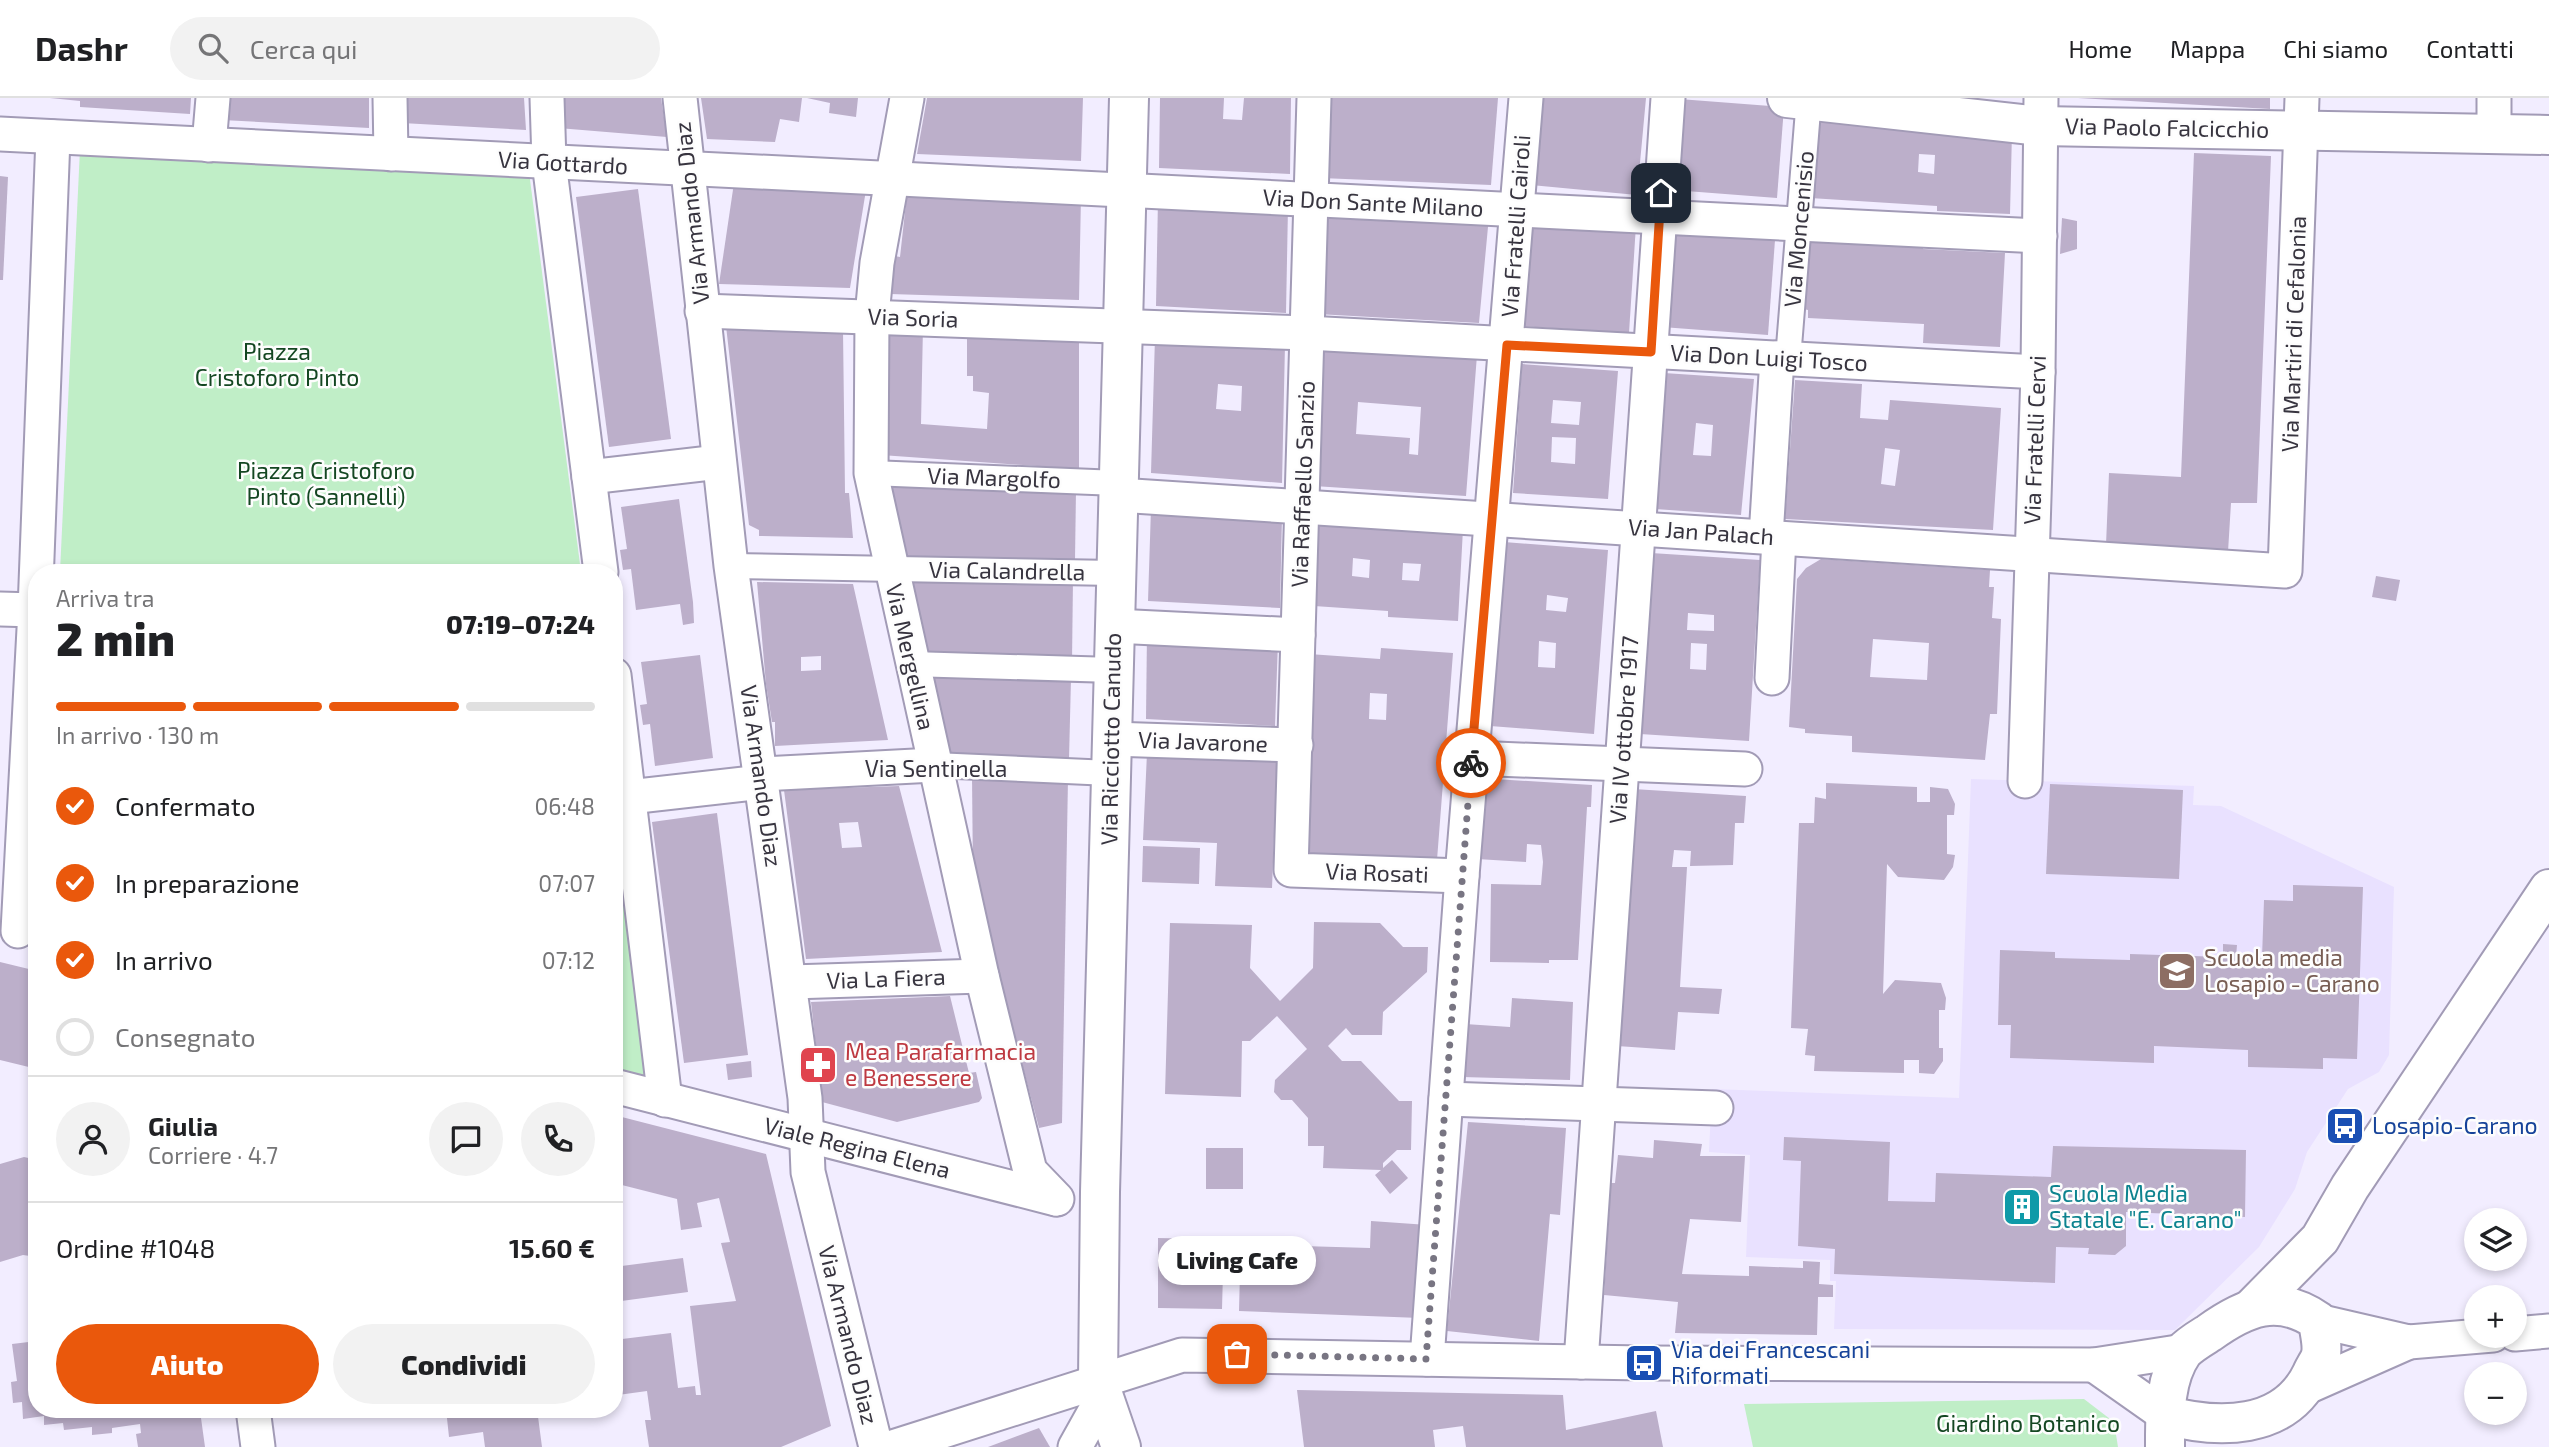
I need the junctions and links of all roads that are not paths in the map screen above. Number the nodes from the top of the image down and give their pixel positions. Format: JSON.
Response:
{"nodes":[{"id":1,"x":214,"y":98,"type":"edge"},
{"id":2,"x":390,"y":98,"type":"edge"},
{"id":3,"x":547,"y":98,"type":"edge"},
{"id":4,"x":680,"y":98,"type":"edge"},
{"id":5,"x":906,"y":98,"type":"edge"},
{"id":6,"x":1129,"y":98,"type":"edge"},
{"id":7,"x":1314,"y":98,"type":"edge"},
{"id":8,"x":1526,"y":98,"type":"edge"},
{"id":9,"x":1668,"y":98,"type":"edge"},
{"id":10,"x":1802,"y":99,"type":"edge"},
{"id":11,"x":2041,"y":112,"type":"edge"},
{"id":12,"x":2302,"y":114,"type":"edge"},
{"id":13,"x":2494,"y":116,"type":"edge"},
{"id":14,"x":0,"y":135,"type":"edge"},
{"id":15,"x":2549,"y":135,"type":"edge"},
{"id":16,"x":53,"y":137,"type":"junction"},
{"id":17,"x":209,"y":145,"type":"junction"},
{"id":18,"x":391,"y":154,"type":"junction"},
{"id":19,"x":549,"y":162,"type":"junction"},
{"id":20,"x":690,"y":169,"type":"junction"},
{"id":21,"x":891,"y":179,"type":"junction"},
{"id":22,"x":1126,"y":190,"type":"junction"},
{"id":23,"x":1312,"y":200,"type":"junction"},
{"id":24,"x":1516,"y":210,"type":"junction"},
{"id":25,"x":1659,"y":217,"type":"junction"},
{"id":26,"x":1798,"y":224,"type":"junction"},
{"id":27,"x":2040,"y":236,"type":"junction"},
{"id":28,"x":702,"y":311,"type":"junction"},
{"id":29,"x":872,"y":316,"type":"junction"},
{"id":30,"x":1123,"y":326,"type":"junction"},
{"id":31,"x":1307,"y":334,"type":"junction"},
{"id":32,"x":1507,"y":345,"type":"junction"},
{"id":33,"x":1651,"y":352,"type":"junction"},
{"id":34,"x":1783,"y":359,"type":"junction"},
{"id":35,"x":2038,"y":373,"type":"junction"},
{"id":36,"x":719,"y":462,"type":"junction"},
{"id":37,"x":871,"y":473,"type":"junction"},
{"id":38,"x":589,"y":477,"type":"junction"},
{"id":39,"x":1118,"y":489,"type":"junction"},
{"id":40,"x":1303,"y":506,"type":"junction"},
{"id":41,"x":1492,"y":519,"type":"junction"},
{"id":42,"x":1638,"y":528,"type":"junction"},
{"id":43,"x":1773,"y":537,"type":"junction"},
{"id":44,"x":2032,"y":555,"type":"junction"},
{"id":45,"x":37,"y":564,"type":"edge"},
{"id":46,"x":600,"y":564,"type":"edge"},
{"id":47,"x":731,"y":566,"type":"junction"},
{"id":48,"x":890,"y":569,"type":"junction"},
{"id":49,"x":2285,"y":571,"type":"joint"},
{"id":50,"x":1115,"y":573,"type":"junction"},
{"id":51,"x":0,"y":609,"type":"edge"},
{"id":52,"x":28,"y":610,"type":"edge"},
{"id":53,"x":1114,"y":626,"type":"junction"},
{"id":54,"x":1298,"y":635,"type":"junction"},
{"id":55,"x":911,"y":664,"type":"junction"},
{"id":56,"x":1113,"y":670,"type":"junction"},
{"id":57,"x":1772,"y":678,"type":"dead end"},
{"id":58,"x":28,"y":742,"type":"edge"},
{"id":59,"x":1296,"y":745,"type":"junction"},
{"id":60,"x":623,"y":748,"type":"edge"},
{"id":61,"x":1110,"y":756,"type":"junction"},
{"id":62,"x":1472,"y":758,"type":"junction"},
{"id":63,"x":934,"y":765,"type":"junction"},
{"id":64,"x":1621,"y":765,"type":"junction"},
{"id":65,"x":1745,"y":769,"type":"dead end"},
{"id":66,"x":762,"y":778,"type":"junction"},
{"id":67,"x":2025,"y":781,"type":"dead end"},
{"id":68,"x":629,"y":797,"type":"junction"},
{"id":69,"x":1291,"y":870,"type":"joint"},
{"id":70,"x":1462,"y":876,"type":"junction"},
{"id":71,"x":2549,"y":889,"type":"edge"},
{"id":72,"x":18,"y":931,"type":"edge"},
{"id":73,"x":982,"y":976,"type":"junction"},
{"id":74,"x":790,"y":982,"type":"junction"},
{"id":75,"x":623,"y":1088,"type":"edge"},
{"id":76,"x":1446,"y":1099,"type":"junction"},
{"id":77,"x":665,"y":1100,"type":"junction"},
{"id":78,"x":1598,"y":1104,"type":"junction"},
{"id":79,"x":1716,"y":1108,"type":"dead end"},
{"id":80,"x":807,"y":1134,"type":"junction"},
{"id":81,"x":1100,"y":1192,"type":"junction"},
{"id":82,"x":1057,"y":1199,"type":"junction"},
{"id":83,"x":2320,"y":1239,"type":"junction"},
{"id":84,"x":2252,"y":1308,"type":"junction"},
{"id":85,"x":2312,"y":1317,"type":"junction"},
{"id":86,"x":2549,"y":1331,"type":"edge"},
{"id":87,"x":2527,"y":1333,"type":"edge"},
{"id":88,"x":2464,"y":1337,"type":"edge"},
{"id":89,"x":2409,"y":1342,"type":"junction"},
{"id":90,"x":2184,"y":1351,"type":"junction"},
{"id":91,"x":1426,"y":1359,"type":"junction"},
{"id":92,"x":1581,"y":1362,"type":"junction"},
{"id":93,"x":2094,"y":1365,"type":"junction"},
{"id":94,"x":1101,"y":1387,"type":"junction"},
{"id":95,"x":2305,"y":1388,"type":"junction"},
{"id":96,"x":254,"y":1418,"type":"edge"},
{"id":97,"x":2250,"y":1422,"type":"junction"},
{"id":98,"x":2165,"y":1431,"type":"edge"},
{"id":99,"x":258,"y":1447,"type":"edge"},
{"id":100,"x":876,"y":1447,"type":"edge"},
{"id":101,"x":893,"y":1447,"type":"edge"},
{"id":102,"x":1075,"y":1447,"type":"edge"},
{"id":103,"x":1121,"y":1447,"type":"edge"},
{"id":104,"x":2207,"y":1447,"type":"edge"}],
"edges":[{"from":1,"to":17,"type":"street"},
{"from":2,"to":18,"type":"street"},
{"from":3,"to":19,"type":"street"},
{"from":4,"to":20,"type":"street","name":"Via Armando Diaz"},
{"from":5,"to":21,"type":"street","name":"Via Mergellina"},
{"from":6,"to":22,"type":"main road","name":"Via Ricciotto Canudo"},
{"from":7,"to":23,"type":"street","name":"Via Raffaello Sanzio"},
{"from":8,"to":24,"type":"street","name":"Via Fratelli Cairoli"},
{"from":9,"to":25,"type":"street","name":"Via IV ottobre 1917"},
{"from":10,"to":11,"type":"main road","name":"Via Paolo Falcicchio"},
{"from":10,"to":26,"type":"street","name":"Via Moncenisio"},
{"from":11,"to":12,"type":"main road","name":"Via Paolo Falcicchio"},
{"from":11,"to":27,"type":"street","name":"Via Fratelli Cervi"},
{"from":12,"to":13,"type":"main road","name":"Via Paolo Falcicchio"},
{"from":12,"to":49,"type":"street","name":"Via Martiri di Cefalonia"},
{"from":13,"to":15,"type":"main road","name":"Via Paolo Falcicchio"},
{"from":14,"to":16,"type":"street","name":"Via Gottardo"},
{"from":16,"to":17,"type":"street","name":"Via Gottardo"},
{"from":16,"to":45,"type":"street"},
{"from":17,"to":18,"type":"street","name":"Via Gottardo"},
{"from":18,"to":19,"type":"street","name":"Via Gottardo"},
{"from":19,"to":20,"type":"street","name":"Via Gottardo"},
{"from":19,"to":38,"type":"street"},
{"from":20,"to":21,"type":"street","name":"Via Gottardo"},
{"from":20,"to":28,"type":"street","name":"Via Armando Diaz"},
{"from":21,"to":22,"type":"street","name":"Via Gottardo"},
{"from":21,"to":29,"type":"street","name":"Via Mergellina"},
{"from":22,"to":23,"type":"street","name":"Via Don Sante Milano"},
{"from":22,"to":30,"type":"main road","name":"Via Ricciotto Canudo"},
{"from":23,"to":24,"type":"street","name":"Via Don Sante Milano"},
{"from":23,"to":31,"type":"street","name":"Via Raffaello Sanzio"},
{"from":24,"to":25,"type":"street","name":"Via Don Sante Milano"},
{"from":24,"to":32,"type":"street","name":"Via Fratelli Cairoli"},
{"from":25,"to":26,"type":"street","name":"Via Don Sante Milano"},
{"from":25,"to":33,"type":"street","name":"Via IV ottobre 1917"},
{"from":26,"to":27,"type":"street","name":"Via Don Sante Milano"},
{"from":26,"to":34,"type":"street","name":"Via Moncenisio"},
{"from":27,"to":35,"type":"street","name":"Via Fratelli Cervi"},
{"from":28,"to":29,"type":"street","name":"Via Soria"},
{"from":28,"to":36,"type":"street","name":"Via Armando Diaz"},
{"from":29,"to":30,"type":"street","name":"Via Soria"},
{"from":29,"to":37,"type":"street","name":"Via Mergellina"},
{"from":30,"to":31,"type":"street","name":"Via Don Luigi Tosco"},
{"from":30,"to":39,"type":"main road","name":"Via Ricciotto Canudo"},
{"from":31,"to":32,"type":"street","name":"Via Don Luigi Tosco"},
{"from":31,"to":40,"type":"street","name":"Via Raffaello Sanzio"},
{"from":32,"to":33,"type":"street","name":"Via Don Luigi Tosco"},
{"from":32,"to":41,"type":"street","name":"Via Fratelli Cairoli"},
{"from":33,"to":34,"type":"street","name":"Via Don Luigi Tosco"},
{"from":33,"to":42,"type":"street","name":"Via IV ottobre 1917"},
{"from":34,"to":35,"type":"street","name":"Via Don Luigi Tosco"},
{"from":34,"to":43,"type":"street","name":"Via Moncenisio"},
{"from":35,"to":44,"type":"street","name":"Via Fratelli Cervi"},
{"from":36,"to":38,"type":"street"},
{"from":36,"to":47,"type":"street","name":"Via Armando Diaz"},
{"from":37,"to":39,"type":"street","name":"Via Margolfo"},
{"from":37,"to":48,"type":"street","name":"Via Mergellina"},
{"from":38,"to":46,"type":"street"},
{"from":39,"to":40,"type":"street","name":"Via Jan Palach"},
{"from":39,"to":50,"type":"main road","name":"Via Ricciotto Canudo"},
{"from":40,"to":41,"type":"street","name":"Via Jan Palach"},
{"from":40,"to":54,"type":"street","name":"Via Raffaello Sanzio"},
{"from":41,"to":42,"type":"street","name":"Via Jan Palach"},
{"from":41,"to":62,"type":"street","name":"Via Fratelli Cairoli"},
{"from":42,"to":43,"type":"street","name":"Via Jan Palach"},
{"from":42,"to":64,"type":"street","name":"Via IV ottobre 1917"},
{"from":43,"to":44,"type":"street","name":"Via Jan Palach"},
{"from":43,"to":57,"type":"street","name":"Via Moncenisio"},
{"from":44,"to":49,"type":"street","name":"Via Jan Palach"},
{"from":44,"to":67,"type":"street","name":"Via Fratelli Cervi"},
{"from":47,"to":48,"type":"street","name":"Via Calandrella"},
{"from":47,"to":66,"type":"street","name":"Via Armando Diaz"},
{"from":48,"to":50,"type":"street","name":"Via Calandrella"},
{"from":48,"to":55,"type":"street","name":"Via Mergellina"},
{"from":50,"to":53,"type":"main road","name":"Via Ricciotto Canudo"},
{"from":51,"to":52,"type":"street"},
{"from":53,"to":54,"type":"street"},
{"from":53,"to":56,"type":"main road","name":"Via Ricciotto Canudo"},
{"from":54,"to":59,"type":"street","name":"Via Raffaello Sanzio"},
{"from":55,"to":56,"type":"street"},
{"from":55,"to":63,"type":"street","name":"Via Mergellina"},
{"from":56,"to":61,"type":"main road","name":"Via Ricciotto Canudo"},
{"from":58,"to":72,"type":"street"},
{"from":59,"to":61,"type":"street","name":"Via Javarone"},
{"from":59,"to":69,"type":"street","name":"Via Raffaello Sanzio"},
{"from":60,"to":68,"type":"street"},
{"from":61,"to":63,"type":"street","name":"Via Sentinella"},
{"from":61,"to":81,"type":"main road","name":"Via Ricciotto Canudo"},
{"from":62,"to":64,"type":"street"},
{"from":62,"to":70,"type":"street","name":"Via Fratelli Cairoli"},
{"from":63,"to":66,"type":"street","name":"Via Sentinella"},
{"from":63,"to":73,"type":"street","name":"Via Mergellina"},
{"from":64,"to":65,"type":"street"},
{"from":64,"to":78,"type":"street","name":"Via IV ottobre 1917"},
{"from":66,"to":68,"type":"street","name":"Via Sentinella"},
{"from":66,"to":74,"type":"street","name":"Via Armando Diaz"},
{"from":68,"to":77,"type":"street"},
{"from":69,"to":70,"type":"street","name":"Via Rosati"},
{"from":70,"to":76,"type":"street","name":"Via Fratelli Cairoli"},
{"from":71,"to":83,"type":"main road"},
{"from":73,"to":74,"type":"street","name":"Via La Fiera"},
{"from":73,"to":82,"type":"street","name":"Via Mergellina"},
{"from":74,"to":80,"type":"street","name":"Via Armando Diaz"},
{"from":75,"to":77,"type":"street","name":"Viale Regina Elena"},
{"from":76,"to":78,"type":"street"},
{"from":76,"to":91,"type":"street","name":"Via Fratelli Cairoli"},
{"from":77,"to":80,"type":"street","name":"Viale Regina Elena"},
{"from":78,"to":79,"type":"street"},
{"from":78,"to":92,"type":"street","name":"Via IV ottobre 1917"},
{"from":80,"to":82,"type":"street","name":"Viale Regina Elena"},
{"from":80,"to":100,"type":"street","name":"Via Armando Diaz"},
{"from":81,"to":82,"type":"street","name":"Viale Regina Elena"},
{"from":81,"to":94,"type":"main road","name":"Via Ricciotto Canudo"},
{"from":83,"to":84,"type":"main road"},
{"from":83,"to":85,"type":"main road"},
{"from":84,"to":85,"type":"main road"},
{"from":84,"to":90,"type":"main road"},
{"from":85,"to":89,"type":"street"},
{"from":85,"to":95,"type":"main road"},
{"from":86,"to":87,"type":"street"},
{"from":88,"to":89,"type":"street"},
{"from":89,"to":95,"type":"street"},
{"from":90,"to":93,"type":"street"},
{"from":90,"to":98,"type":"main road"},
{"from":91,"to":92,"type":"street"},
{"from":91,"to":94,"type":"street"},
{"from":92,"to":93,"type":"street"},
{"from":93,"to":98,"type":"street"},
{"from":94,"to":101,"type":"street"},
{"from":94,"to":102,"type":"street"},
{"from":94,"to":103,"type":"main road","name":"Via Ricciotto Canudo"},
{"from":95,"to":97,"type":"main road"},
{"from":96,"to":99,"type":"street"},
{"from":97,"to":98,"type":"main road"},
{"from":97,"to":104,"type":"main road"}]}
